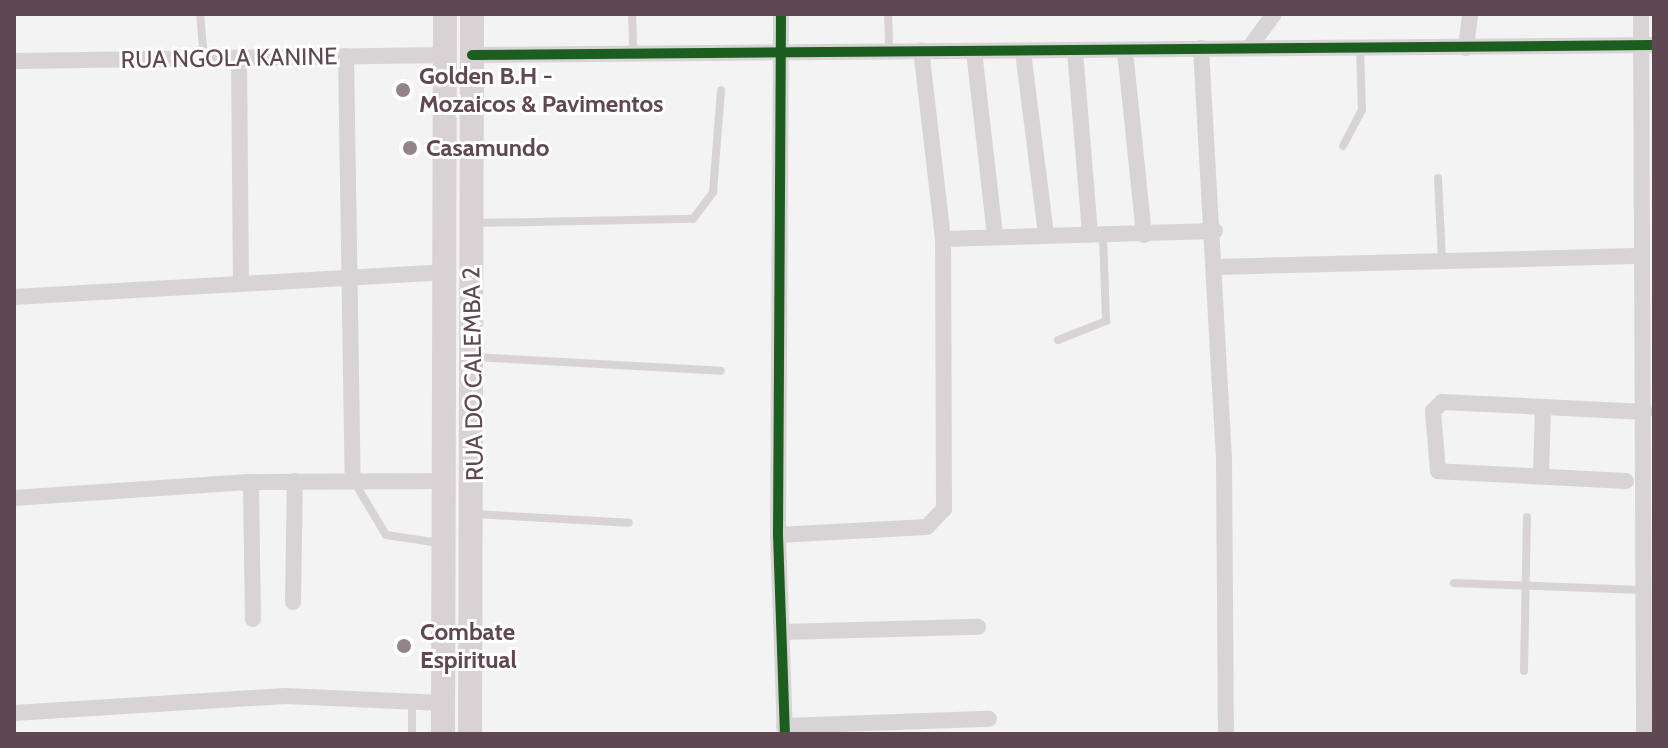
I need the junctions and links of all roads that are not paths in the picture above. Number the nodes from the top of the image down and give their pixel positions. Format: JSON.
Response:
{"nodes":[{"id":1,"x":200,"y":14,"type":"edge"},
{"id":2,"x":445,"y":14,"type":"edge"},
{"id":3,"x":472,"y":14,"type":"edge"},
{"id":4,"x":632,"y":14,"type":"edge"},
{"id":5,"x":781,"y":14,"type":"edge"},
{"id":6,"x":888,"y":14,"type":"edge"},
{"id":7,"x":1274,"y":14,"type":"edge"},
{"id":8,"x":1470,"y":14,"type":"edge"},
{"id":9,"x":1641,"y":14,"type":"edge"},
{"id":10,"x":1648,"y":45,"type":"edge"},
{"id":11,"x":1201,"y":48,"type":"junction"},
{"id":12,"x":1249,"y":48,"type":"junction"},
{"id":13,"x":1466,"y":48,"type":"junction"},
{"id":14,"x":781,"y":49,"type":"junction"},
{"id":15,"x":889,"y":50,"type":"junction"},
{"id":16,"x":921,"y":50,"type":"junction"},
{"id":17,"x":1360,"y":50,"type":"junction"},
{"id":18,"x":633,"y":51,"type":"junction"},
{"id":19,"x":974,"y":51,"type":"junction"},
{"id":20,"x":1075,"y":51,"type":"junction"},
{"id":21,"x":1125,"y":51,"type":"junction"},
{"id":22,"x":1023,"y":52,"type":"junction"},
{"id":23,"x":444,"y":55,"type":"junction"},
{"id":24,"x":472,"y":55,"type":"junction"},
{"id":25,"x":346,"y":56,"type":"junction"},
{"id":26,"x":239,"y":58,"type":"junction"},
{"id":27,"x":204,"y":59,"type":"junction"},
{"id":28,"x":14,"y":61,"type":"edge"},
{"id":29,"x":721,"y":90,"type":"dead end"},
{"id":30,"x":1343,"y":146,"type":"dead end"},
{"id":31,"x":1438,"y":178,"type":"dead end"},
{"id":32,"x":471,"y":223,"type":"junction"},
{"id":33,"x":1215,"y":231,"type":"junction"},
{"id":34,"x":1046,"y":233,"type":"junction"},
{"id":35,"x":995,"y":234,"type":"junction"},
{"id":36,"x":1097,"y":234,"type":"junction"},
{"id":37,"x":1144,"y":235,"type":"junction"},
{"id":38,"x":943,"y":239,"type":"junction"},
{"id":39,"x":1642,"y":256,"type":"junction"},
{"id":40,"x":1442,"y":260,"type":"junction"},
{"id":41,"x":1216,"y":267,"type":"junction"},
{"id":42,"x":443,"y":272,"type":"junction"},
{"id":43,"x":347,"y":276,"type":"junction"},
{"id":44,"x":241,"y":284,"type":"junction"},
{"id":45,"x":14,"y":297,"type":"edge"},
{"id":46,"x":1648,"y":312,"type":"edge"},
{"id":47,"x":1058,"y":340,"type":"dead end"},
{"id":48,"x":473,"y":357,"type":"junction"},
{"id":49,"x":721,"y":371,"type":"dead end"},
{"id":50,"x":1543,"y":409,"type":"junction"},
{"id":51,"x":1645,"y":412,"type":"junction"},
{"id":52,"x":1650,"y":468,"type":"edge"},
{"id":53,"x":1541,"y":474,"type":"junction"},
{"id":54,"x":353,"y":480,"type":"junction"},
{"id":55,"x":295,"y":481,"type":"junction"},
{"id":56,"x":444,"y":481,"type":"junction"},
{"id":57,"x":1626,"y":481,"type":"dead end"},
{"id":58,"x":251,"y":482,"type":"junction"},
{"id":59,"x":14,"y":498,"type":"edge"},
{"id":60,"x":475,"y":514,"type":"junction"},
{"id":61,"x":1527,"y":517,"type":"dead end"},
{"id":62,"x":629,"y":523,"type":"dead end"},
{"id":63,"x":778,"y":535,"type":"junction"},
{"id":64,"x":444,"y":544,"type":"junction"},
{"id":65,"x":1454,"y":583,"type":"dead end"},
{"id":66,"x":1528,"y":588,"type":"junction"},
{"id":67,"x":1643,"y":590,"type":"junction"},
{"id":68,"x":293,"y":602,"type":"dead end"},
{"id":69,"x":253,"y":619,"type":"dead end"},
{"id":70,"x":978,"y":627,"type":"dead end"},
{"id":71,"x":782,"y":632,"type":"junction"},
{"id":72,"x":1524,"y":671,"type":"dead end"},
{"id":73,"x":412,"y":701,"type":"junction"},
{"id":74,"x":443,"y":703,"type":"junction"},
{"id":75,"x":14,"y":713,"type":"edge"},
{"id":76,"x":989,"y":719,"type":"dead end"},
{"id":77,"x":1648,"y":729,"type":"edge"},
{"id":78,"x":784,"y":730,"type":"edge"},
{"id":79,"x":412,"y":734,"type":"edge"},
{"id":80,"x":443,"y":734,"type":"edge"},
{"id":81,"x":470,"y":734,"type":"edge"},
{"id":82,"x":1226,"y":734,"type":"edge"}],
"edges":[{"from":1,"to":27,"type":"lane"},
{"from":2,"to":23,"type":"main road","name":"RUA DO CALEMBA 2"},
{"from":3,"to":24,"type":"main road","name":"RUA DO CALEMBA 2"},
{"from":4,"to":18,"type":"lane"},
{"from":5,"to":14,"type":"street"},
{"from":6,"to":15,"type":"lane"},
{"from":7,"to":12,"type":"street"},
{"from":8,"to":13,"type":"street"},
{"from":9,"to":10,"type":"street"},
{"from":10,"to":13,"type":"street"},
{"from":10,"to":39,"type":"street"},
{"from":11,"to":12,"type":"street"},
{"from":11,"to":21,"type":"street"},
{"from":11,"to":33,"type":"street"},
{"from":12,"to":17,"type":"street"},
{"from":13,"to":17,"type":"street"},
{"from":14,"to":15,"type":"street"},
{"from":14,"to":18,"type":"street"},
{"from":14,"to":63,"type":"street"},
{"from":15,"to":16,"type":"street"},
{"from":16,"to":19,"type":"street"},
{"from":16,"to":38,"type":"street"},
{"from":17,"to":30,"type":"lane"},
{"from":18,"to":24,"type":"street"},
{"from":19,"to":22,"type":"street"},
{"from":19,"to":35,"type":"street"},
{"from":20,"to":21,"type":"street"},
{"from":20,"to":22,"type":"street"},
{"from":20,"to":36,"type":"street"},
{"from":21,"to":37,"type":"street"},
{"from":22,"to":34,"type":"street"},
{"from":23,"to":25,"type":"street","name":"RUA NGOLA KANINE"},
{"from":23,"to":42,"type":"main road","name":"RUA DO CALEMBA 2"},
{"from":24,"to":32,"type":"main road","name":"RUA DO CALEMBA 2"},
{"from":25,"to":26,"type":"street","name":"RUA NGOLA KANINE"},
{"from":25,"to":43,"type":"street"},
{"from":26,"to":27,"type":"street","name":"RUA NGOLA KANINE"},
{"from":26,"to":44,"type":"street"},
{"from":27,"to":28,"type":"street","name":"RUA NGOLA KANINE"},
{"from":29,"to":32,"type":"lane"},
{"from":31,"to":40,"type":"lane"},
{"from":32,"to":48,"type":"main road","name":"RUA DO CALEMBA 2"},
{"from":33,"to":37,"type":"street"},
{"from":33,"to":41,"type":"street"},
{"from":34,"to":35,"type":"street"},
{"from":34,"to":36,"type":"street"},
{"from":35,"to":38,"type":"street"},
{"from":36,"to":37,"type":"street"},
{"from":36,"to":47,"type":"lane"},
{"from":38,"to":63,"type":"street"},
{"from":39,"to":40,"type":"street"},
{"from":39,"to":46,"type":"street"},
{"from":40,"to":41,"type":"street"},
{"from":41,"to":82,"type":"street"},
{"from":42,"to":43,"type":"street"},
{"from":42,"to":56,"type":"main road","name":"RUA DO CALEMBA 2"},
{"from":43,"to":44,"type":"street"},
{"from":43,"to":54,"type":"street"},
{"from":44,"to":45,"type":"street"},
{"from":46,"to":51,"type":"street"},
{"from":48,"to":49,"type":"lane"},
{"from":48,"to":60,"type":"main road","name":"RUA DO CALEMBA 2"},
{"from":50,"to":51,"type":"street"},
{"from":50,"to":53,"type":"street"},
{"from":50,"to":53,"type":"street"},
{"from":51,"to":52,"type":"street"},
{"from":52,"to":67,"type":"street"},
{"from":53,"to":57,"type":"street"},
{"from":54,"to":55,"type":"street"},
{"from":54,"to":56,"type":"street"},
{"from":54,"to":64,"type":"lane"},
{"from":55,"to":58,"type":"street"},
{"from":55,"to":68,"type":"street"},
{"from":56,"to":64,"type":"main road","name":"RUA DO CALEMBA 2"},
{"from":58,"to":59,"type":"street"},
{"from":58,"to":69,"type":"street"},
{"from":60,"to":62,"type":"lane"},
{"from":60,"to":81,"type":"main road","name":"RUA DO CALEMBA 2"},
{"from":61,"to":66,"type":"lane"},
{"from":63,"to":71,"type":"street"},
{"from":64,"to":74,"type":"main road","name":"RUA DO CALEMBA 2"},
{"from":65,"to":66,"type":"lane"},
{"from":66,"to":67,"type":"lane"},
{"from":66,"to":72,"type":"lane"},
{"from":67,"to":77,"type":"street"},
{"from":70,"to":71,"type":"street"},
{"from":71,"to":78,"type":"street"},
{"from":73,"to":74,"type":"street"},
{"from":73,"to":75,"type":"street"},
{"from":73,"to":79,"type":"lane"},
{"from":74,"to":80,"type":"main road","name":"RUA DO CALEMBA 2"},
{"from":76,"to":78,"type":"street"}]}
